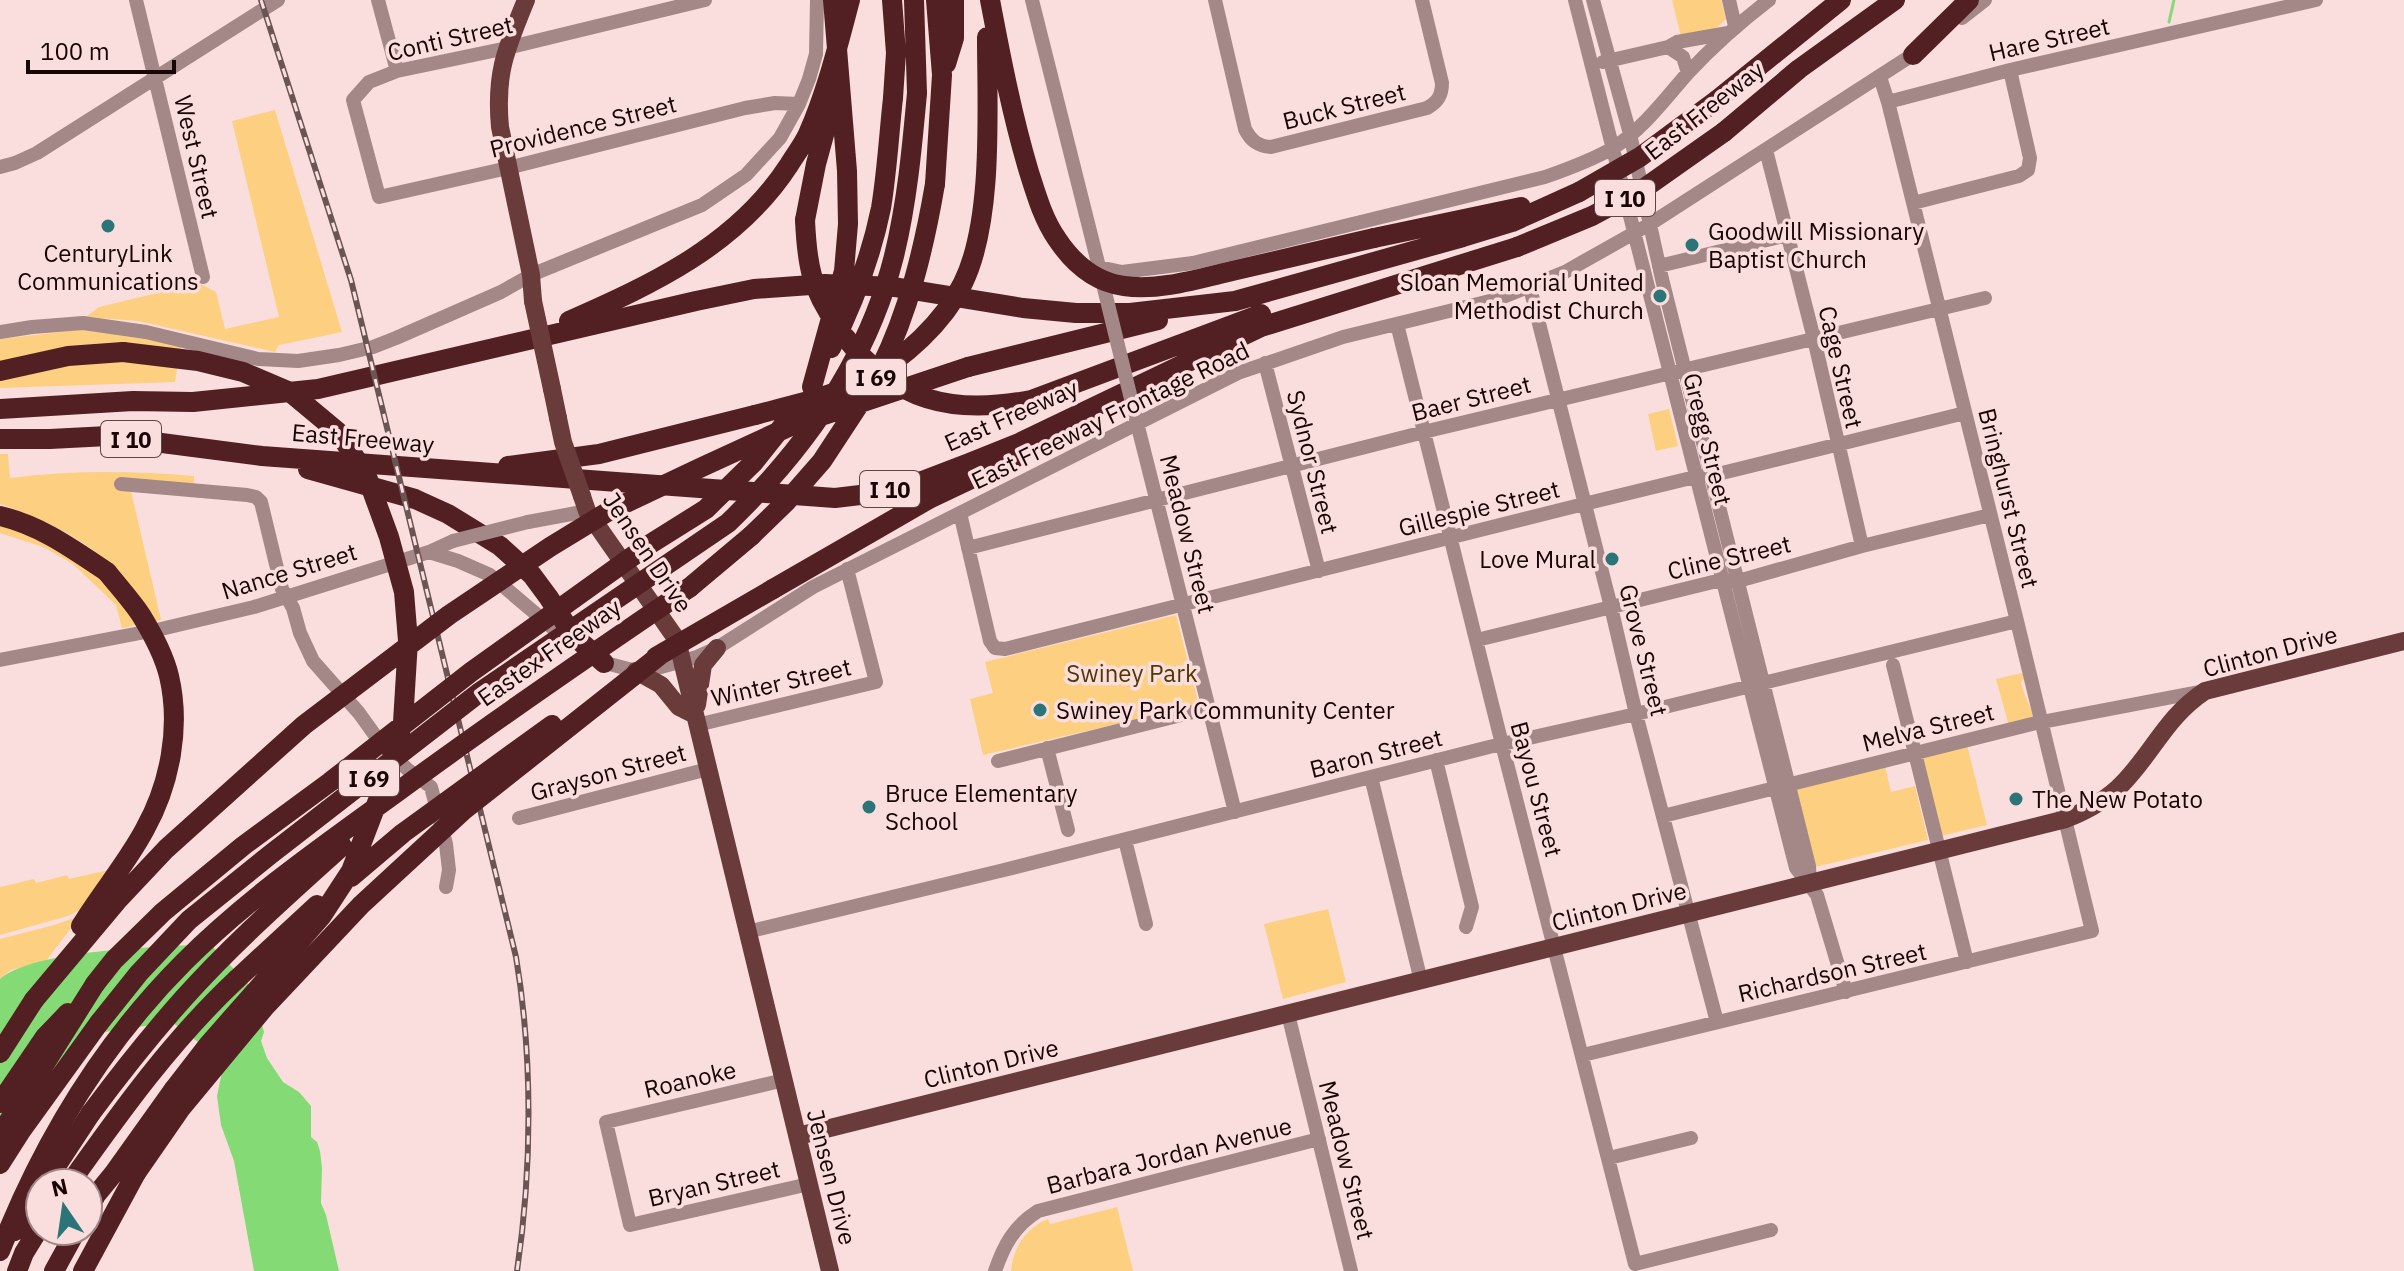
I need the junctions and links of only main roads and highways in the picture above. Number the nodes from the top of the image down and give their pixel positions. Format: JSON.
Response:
{"nodes":[{"id":1,"x":526,"y":0,"type":"edge"},
{"id":2,"x":833,"y":0,"type":"edge"},
{"id":3,"x":850,"y":0,"type":"edge"},
{"id":4,"x":892,"y":0,"type":"edge"},
{"id":5,"x":914,"y":0,"type":"edge"},
{"id":6,"x":936,"y":0,"type":"edge"},
{"id":7,"x":954,"y":0,"type":"edge"},
{"id":8,"x":989,"y":0,"type":"edge"},
{"id":9,"x":1841,"y":0,"type":"edge"},
{"id":10,"x":1895,"y":0,"type":"edge"},
{"id":11,"x":1969,"y":0,"type":"edge"},
{"id":12,"x":1913,"y":55,"type":"road end"},
{"id":13,"x":942,"y":75,"type":"junction"},
{"id":14,"x":1510,"y":216,"type":"junction"},
{"id":15,"x":1406,"y":281,"type":"junction"},
{"id":16,"x":1235,"y":301,"type":"junction"},
{"id":17,"x":1312,"y":310,"type":"junction"},
{"id":18,"x":513,"y":343,"type":"junction"},
{"id":19,"x":0,"y":371,"type":"edge"},
{"id":20,"x":812,"y":387,"type":"junction"},
{"id":21,"x":0,"y":409,"type":"edge"},
{"id":22,"x":0,"y":439,"type":"edge"},
{"id":23,"x":262,"y":456,"type":"junction"},
{"id":24,"x":432,"y":470,"type":"junction"},
{"id":25,"x":0,"y":516,"type":"edge"},
{"id":26,"x":2404,"y":641,"type":"edge"},
{"id":27,"x":717,"y":648,"type":"road end"},
{"id":28,"x":664,"y":652,"type":"junction"},
{"id":29,"x":604,"y":663,"type":"road end"},
{"id":30,"x":636,"y":671,"type":"road end"},
{"id":31,"x":696,"y":720,"type":"junction"},
{"id":32,"x":426,"y":771,"type":"junction"},
{"id":33,"x":95,"y":984,"type":"junction"},
{"id":34,"x":34,"y":1000,"type":"junction"},
{"id":35,"x":0,"y":1053,"type":"edge"},
{"id":36,"x":0,"y":1103,"type":"edge"},
{"id":37,"x":0,"y":1135,"type":"edge"},
{"id":38,"x":798,"y":1136,"type":"junction"},
{"id":39,"x":0,"y":1164,"type":"edge"},
{"id":40,"x":56,"y":1167,"type":"edge"},
{"id":41,"x":81,"y":1167,"type":"edge"},
{"id":42,"x":114,"y":1173,"type":"junction"},
{"id":43,"x":104,"y":1185,"type":"edge"},
{"id":44,"x":104,"y":1193,"type":"edge"},
{"id":45,"x":24,"y":1216,"type":"edge"},
{"id":46,"x":28,"y":1247,"type":"edge"},
{"id":47,"x":67,"y":1247,"type":"edge"},
{"id":48,"x":77,"y":1247,"type":"edge"},
{"id":49,"x":0,"y":1253,"type":"edge"},
{"id":50,"x":17,"y":1271,"type":"edge"},
{"id":51,"x":54,"y":1271,"type":"edge"},
{"id":52,"x":65,"y":1271,"type":"edge"},
{"id":53,"x":83,"y":1271,"type":"edge"},
{"id":54,"x":830,"y":1271,"type":"edge"}],
"edges":[{"from":1,"to":31,"type":"main road","name":"Jensen Drive","bridge":true},
{"from":2,"to":20,"type":"highway","bridge":true},
{"from":3,"to":15,"type":"highway","bridge":true},
{"from":3,"to":18,"type":"highway"},
{"from":4,"to":20,"type":"highway","name":"Eastex Freeway","number":"I 69","bridge":true},
{"from":5,"to":39,"type":"highway","number":"I 69","bridge":true},
{"from":6,"to":13,"type":"highway","name":"Eastex Freeway","number":"I 69"},
{"from":7,"to":13,"type":"highway"},
{"from":8,"to":14,"type":"highway","bridge":true},
{"from":8,"to":24,"type":"highway","bridge":true},
{"from":9,"to":14,"type":"highway","name":"East Freeway","number":"I 10","bridge":true},
{"from":10,"to":15,"type":"highway","name":"East Freeway","number":"I 10","bridge":true},
{"from":11,"to":12,"type":"highway"},
{"from":13,"to":32,"type":"highway","name":"Eastex Freeway","number":"I 69","bridge":true},
{"from":14,"to":16,"type":"highway","name":"East Freeway","number":"I 10"},
{"from":15,"to":17,"type":"highway","name":"East Freeway","number":"I 10"},
{"from":16,"to":18,"type":"highway","name":"East Freeway","number":"I 10"},
{"from":16,"to":34,"type":"highway","bridge":true},
{"from":17,"to":24,"type":"highway","name":"East Freeway","number":"I 10"},
{"from":17,"to":28,"type":"highway","bridge":true},
{"from":18,"to":21,"type":"highway","name":"East Freeway","number":"I 10"},
{"from":19,"to":42,"type":"highway","bridge":true},
{"from":20,"to":33,"type":"highway","name":"Eastex Freeway","number":"I 69","bridge":true},
{"from":22,"to":23,"type":"highway","name":"East Freeway","number":"I 10"},
{"from":23,"to":24,"type":"highway","name":"East Freeway","number":"I 10"},
{"from":23,"to":29,"type":"highway"},
{"from":25,"to":34,"type":"highway","bridge":true},
{"from":26,"to":38,"type":"main road","name":"Clinton Drive"},
{"from":27,"to":31,"type":"main road"},
{"from":28,"to":41,"type":"highway","bridge":true},
{"from":28,"to":53,"type":"highway","bridge":true},
{"from":30,"to":31,"type":"main road"},
{"from":31,"to":38,"type":"main road","name":"Jensen Drive"},
{"from":32,"to":40,"type":"highway","bridge":true},
{"from":32,"to":49,"type":"highway","name":"Eastex Freeway","number":"I 69","bridge":true},
{"from":33,"to":36,"type":"highway"},
{"from":33,"to":37,"type":"highway","name":"Eastex Freeway","number":"I 69"},
{"from":34,"to":35,"type":"highway"},
{"from":38,"to":54,"type":"main road","name":"Jensen Drive"},
{"from":42,"to":43,"type":"highway"},
{"from":42,"to":44,"type":"highway"},
{"from":45,"to":49,"type":"highway","bridge":true},
{"from":46,"to":50,"type":"highway"},
{"from":47,"to":51,"type":"highway"},
{"from":48,"to":52,"type":"highway"}]}
